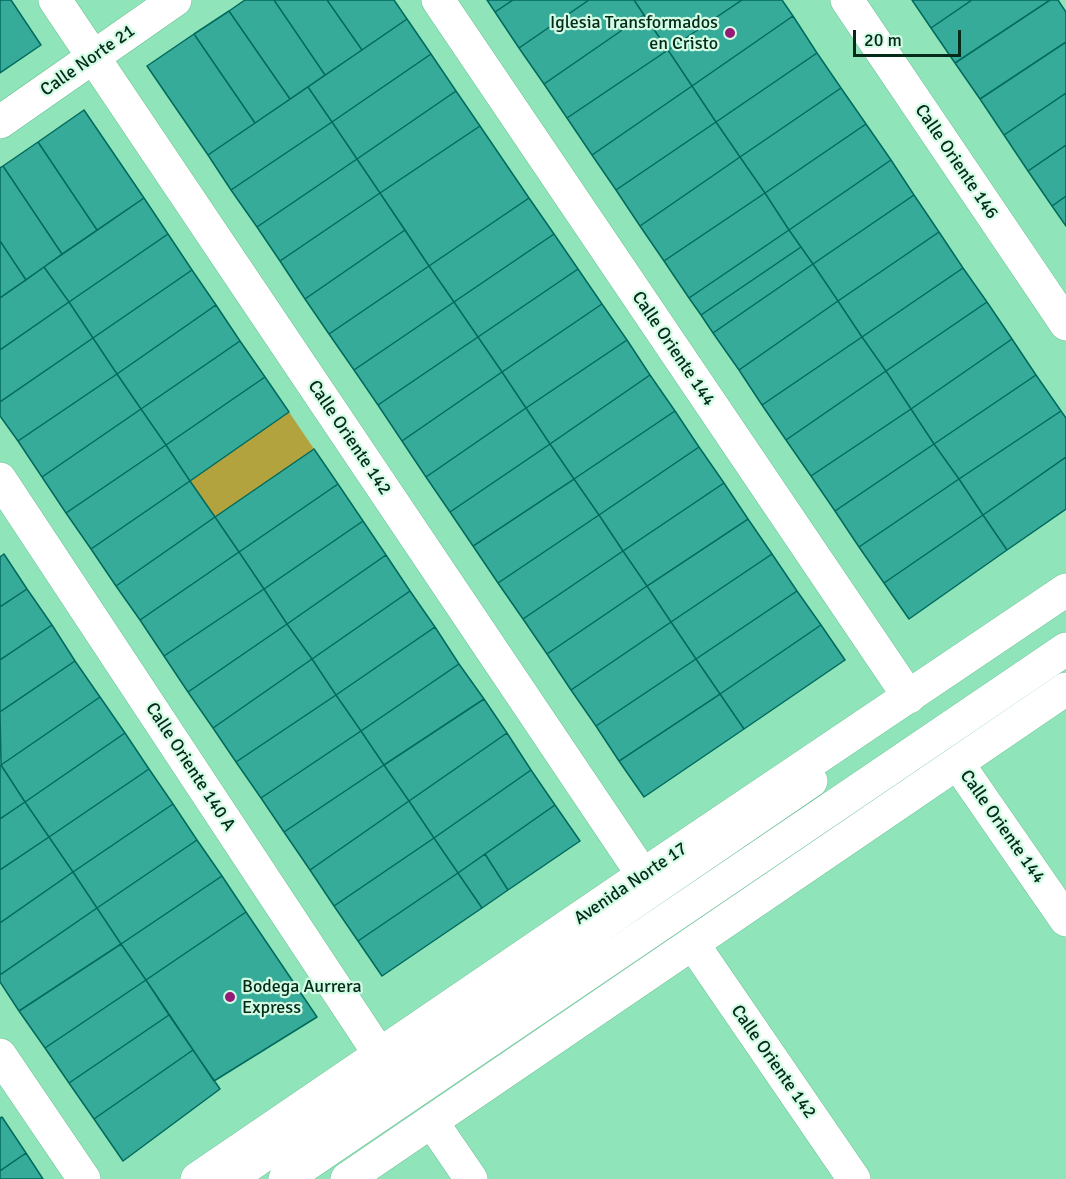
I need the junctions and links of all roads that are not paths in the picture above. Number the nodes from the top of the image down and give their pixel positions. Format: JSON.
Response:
{"nodes":[{"id":1,"x":56,"y":0,"type":"edge"},
{"id":2,"x":175,"y":0,"type":"edge"},
{"id":3,"x":438,"y":0,"type":"edge"},
{"id":4,"x":847,"y":0,"type":"edge"},
{"id":5,"x":93,"y":57,"type":"junction"},
{"id":6,"x":0,"y":122,"type":"edge"},
{"id":7,"x":1066,"y":324,"type":"edge"},
{"id":8,"x":0,"y":479,"type":"edge"},
{"id":9,"x":1066,"y":590,"type":"edge"},
{"id":10,"x":1066,"y":608,"type":"edge"},
{"id":11,"x":1066,"y":650,"type":"edge"},
{"id":12,"x":1066,"y":689,"type":"edge"},
{"id":13,"x":909,"y":697,"type":"junction"},
{"id":14,"x":958,"y":764,"type":"junction"},
{"id":15,"x":643,"y":875,"type":"junction"},
{"id":16,"x":1066,"y":920,"type":"edge"},
{"id":17,"x":693,"y":945,"type":"junction"},
{"id":18,"x":380,"y":1054,"type":"junction"},
{"id":19,"x":0,"y":1055,"type":"edge"},
{"id":20,"x":432,"y":1122,"type":"junction"},
{"id":21,"x":84,"y":1179,"type":"edge"},
{"id":22,"x":197,"y":1179,"type":"edge"},
{"id":23,"x":229,"y":1179,"type":"edge"},
{"id":24,"x":285,"y":1179,"type":"edge"},
{"id":25,"x":347,"y":1179,"type":"edge"},
{"id":26,"x":471,"y":1179,"type":"edge"},
{"id":27,"x":854,"y":1179,"type":"edge"}],
"edges":[{"from":1,"to":5,"type":"street","name":"Calle Oriente 142"},
{"from":2,"to":5,"type":"street","name":"Calle Norte 21"},
{"from":3,"to":13,"type":"street","name":"Calle Oriente 144"},
{"from":4,"to":7,"type":"street","name":"Calle Oriente 146"},
{"from":5,"to":6,"type":"street","name":"Calle Norte 21"},
{"from":5,"to":15,"type":"street","name":"Calle Oriente 142"},
{"from":8,"to":18,"type":"street","name":"Calle Oriente 140 A"},
{"from":9,"to":13,"type":"street","name":"Avenida Norte 17"},
{"from":10,"to":23,"type":"street"},
{"from":11,"to":24,"type":"street"},
{"from":12,"to":14,"type":"street"},
{"from":13,"to":15,"type":"street","name":"Avenida Norte 17"},
{"from":14,"to":16,"type":"street","name":"Calle Oriente 144"},
{"from":14,"to":17,"type":"street"},
{"from":15,"to":18,"type":"street","name":"Avenida Norte 17"},
{"from":17,"to":20,"type":"street"},
{"from":17,"to":27,"type":"street","name":"Calle Oriente 142"},
{"from":18,"to":22,"type":"street","name":"Avenida Norte 17"},
{"from":19,"to":21,"type":"street"},
{"from":20,"to":25,"type":"street"},
{"from":20,"to":26,"type":"street"}]}
